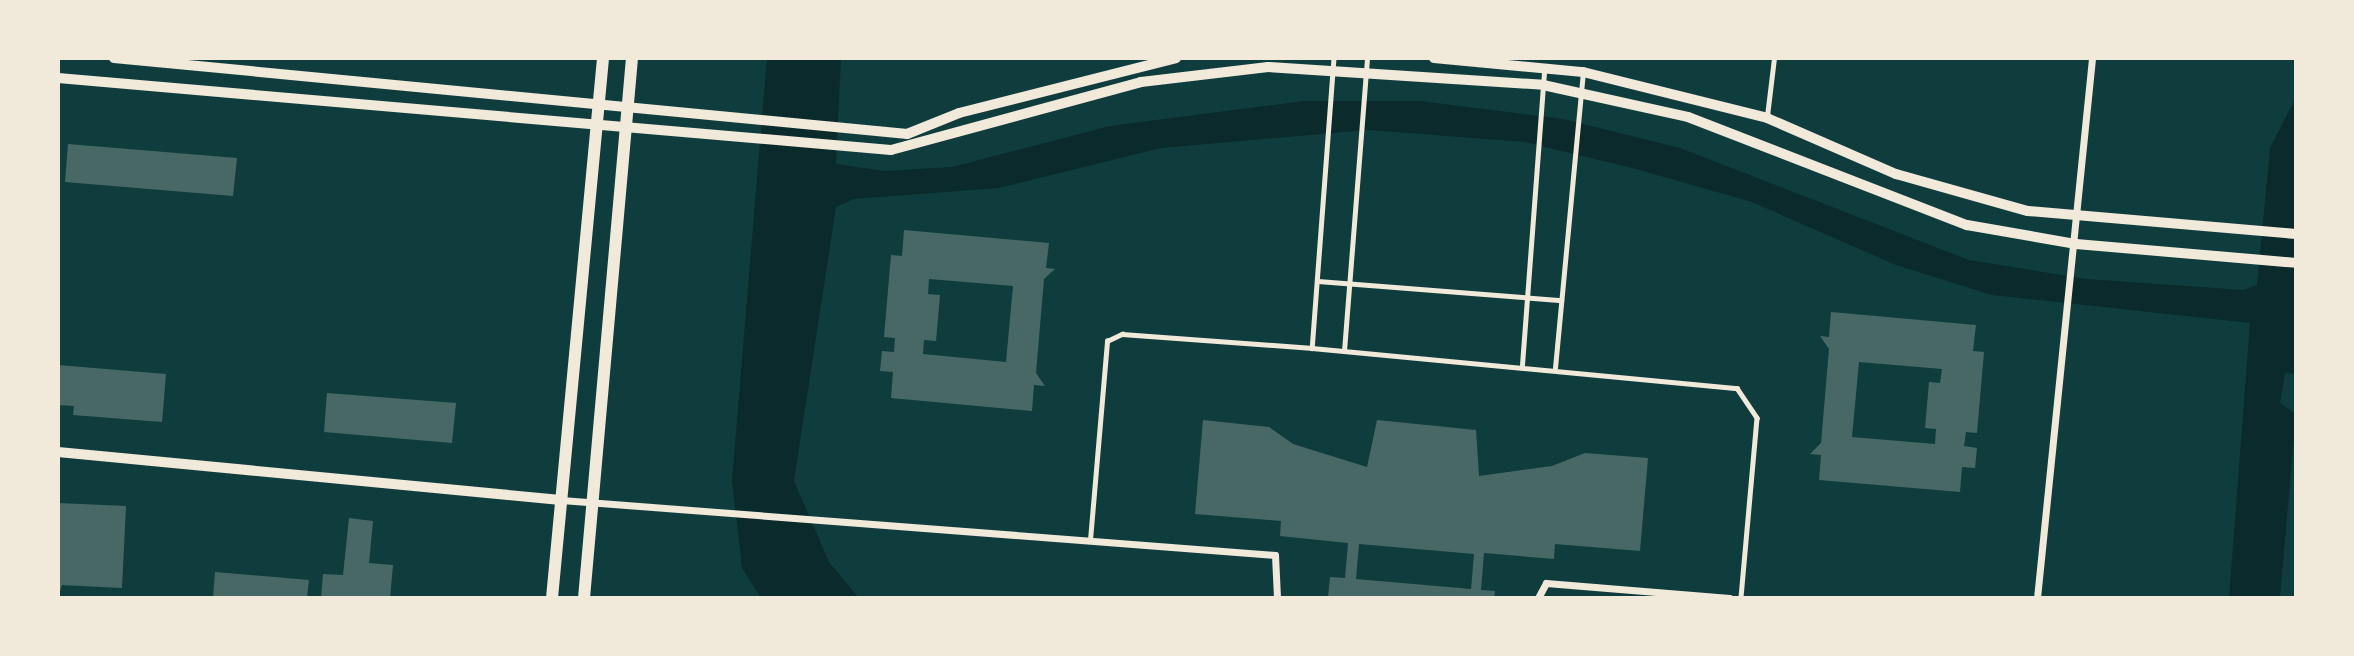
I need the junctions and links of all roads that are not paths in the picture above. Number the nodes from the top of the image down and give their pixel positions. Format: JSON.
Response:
{"nodes":[{"id":1,"x":114,"y":58,"type":"edge"},
{"id":2,"x":603,"y":58,"type":"edge"},
{"id":3,"x":632,"y":58,"type":"edge"},
{"id":4,"x":1176,"y":58,"type":"edge"},
{"id":5,"x":1367,"y":58,"type":"edge"},
{"id":6,"x":1434,"y":58,"type":"edge"},
{"id":7,"x":1774,"y":58,"type":"edge"},
{"id":8,"x":2092,"y":58,"type":"edge"},
{"id":9,"x":1334,"y":63,"type":"edge"},
{"id":10,"x":1544,"y":67,"type":"junction"},
{"id":11,"x":1367,"y":71,"type":"junction"},
{"id":12,"x":1583,"y":72,"type":"junction"},
{"id":13,"x":58,"y":78,"type":"edge"},
{"id":14,"x":1543,"y":85,"type":"junction"},
{"id":15,"x":1580,"y":90,"type":"junction"},
{"id":16,"x":599,"y":103,"type":"junction"},
{"id":17,"x":628,"y":106,"type":"junction"},
{"id":18,"x":1767,"y":118,"type":"junction"},
{"id":19,"x":597,"y":120,"type":"junction"},
{"id":20,"x":626,"y":123,"type":"junction"},
{"id":21,"x":2079,"y":216,"type":"junction"},
{"id":22,"x":2296,"y":234,"type":"edge"},
{"id":23,"x":2076,"y":244,"type":"junction"},
{"id":24,"x":2296,"y":263,"type":"edge"},
{"id":25,"x":1318,"y":281,"type":"junction"},
{"id":26,"x":1349,"y":284,"type":"junction"},
{"id":27,"x":1527,"y":297,"type":"junction"},
{"id":28,"x":1561,"y":300,"type":"junction"},
{"id":29,"x":1312,"y":348,"type":"junction"},
{"id":30,"x":1344,"y":351,"type":"junction"},
{"id":31,"x":1522,"y":365,"type":"junction"},
{"id":32,"x":1555,"y":369,"type":"junction"},
{"id":33,"x":58,"y":452,"type":"edge"},
{"id":34,"x":561,"y":500,"type":"junction"},
{"id":35,"x":594,"y":503,"type":"junction"},
{"id":36,"x":1090,"y":540,"type":"junction"},
{"id":37,"x":552,"y":598,"type":"edge"},
{"id":38,"x":584,"y":598,"type":"edge"},
{"id":39,"x":1276,"y":598,"type":"edge"},
{"id":40,"x":1538,"y":598,"type":"edge"},
{"id":41,"x":1729,"y":598,"type":"edge"},
{"id":42,"x":1741,"y":598,"type":"edge"},
{"id":43,"x":2037,"y":598,"type":"edge"}],
"edges":[{"from":1,"to":16,"type":"street"},
{"from":2,"to":16,"type":"main road"},
{"from":3,"to":17,"type":"main road"},
{"from":4,"to":17,"type":"street"},
{"from":5,"to":11,"type":"lane"},
{"from":6,"to":10,"type":"street"},
{"from":7,"to":18,"type":"lane"},
{"from":8,"to":21,"type":"street"},
{"from":9,"to":11,"type":"street"},
{"from":9,"to":20,"type":"street"},
{"from":9,"to":25,"type":"lane"},
{"from":10,"to":12,"type":"street"},
{"from":10,"to":14,"type":"lane"},
{"from":11,"to":14,"type":"street"},
{"from":11,"to":26,"type":"lane"},
{"from":12,"to":15,"type":"lane"},
{"from":12,"to":18,"type":"street"},
{"from":13,"to":19,"type":"street"},
{"from":14,"to":15,"type":"street"},
{"from":14,"to":27,"type":"lane"},
{"from":15,"to":23,"type":"street"},
{"from":15,"to":28,"type":"lane"},
{"from":16,"to":17,"type":"street"},
{"from":16,"to":19,"type":"main road"},
{"from":17,"to":20,"type":"main road"},
{"from":18,"to":21,"type":"street"},
{"from":19,"to":20,"type":"street"},
{"from":19,"to":34,"type":"main road"},
{"from":20,"to":35,"type":"main road"},
{"from":21,"to":22,"type":"street"},
{"from":21,"to":23,"type":"street"},
{"from":23,"to":24,"type":"street"},
{"from":23,"to":43,"type":"street"},
{"from":25,"to":26,"type":"lane"},
{"from":25,"to":29,"type":"lane"},
{"from":26,"to":27,"type":"lane"},
{"from":26,"to":30,"type":"lane"},
{"from":27,"to":28,"type":"lane"},
{"from":27,"to":31,"type":"lane"},
{"from":28,"to":32,"type":"lane"},
{"from":29,"to":30,"type":"lane"},
{"from":29,"to":36,"type":"lane"},
{"from":30,"to":31,"type":"lane"},
{"from":31,"to":32,"type":"lane"},
{"from":32,"to":42,"type":"lane"},
{"from":33,"to":34,"type":"street"},
{"from":34,"to":35,"type":"street"},
{"from":34,"to":37,"type":"main road"},
{"from":35,"to":36,"type":"street"},
{"from":35,"to":38,"type":"main road"},
{"from":36,"to":39,"type":"street"},
{"from":40,"to":41,"type":"street"}]}
